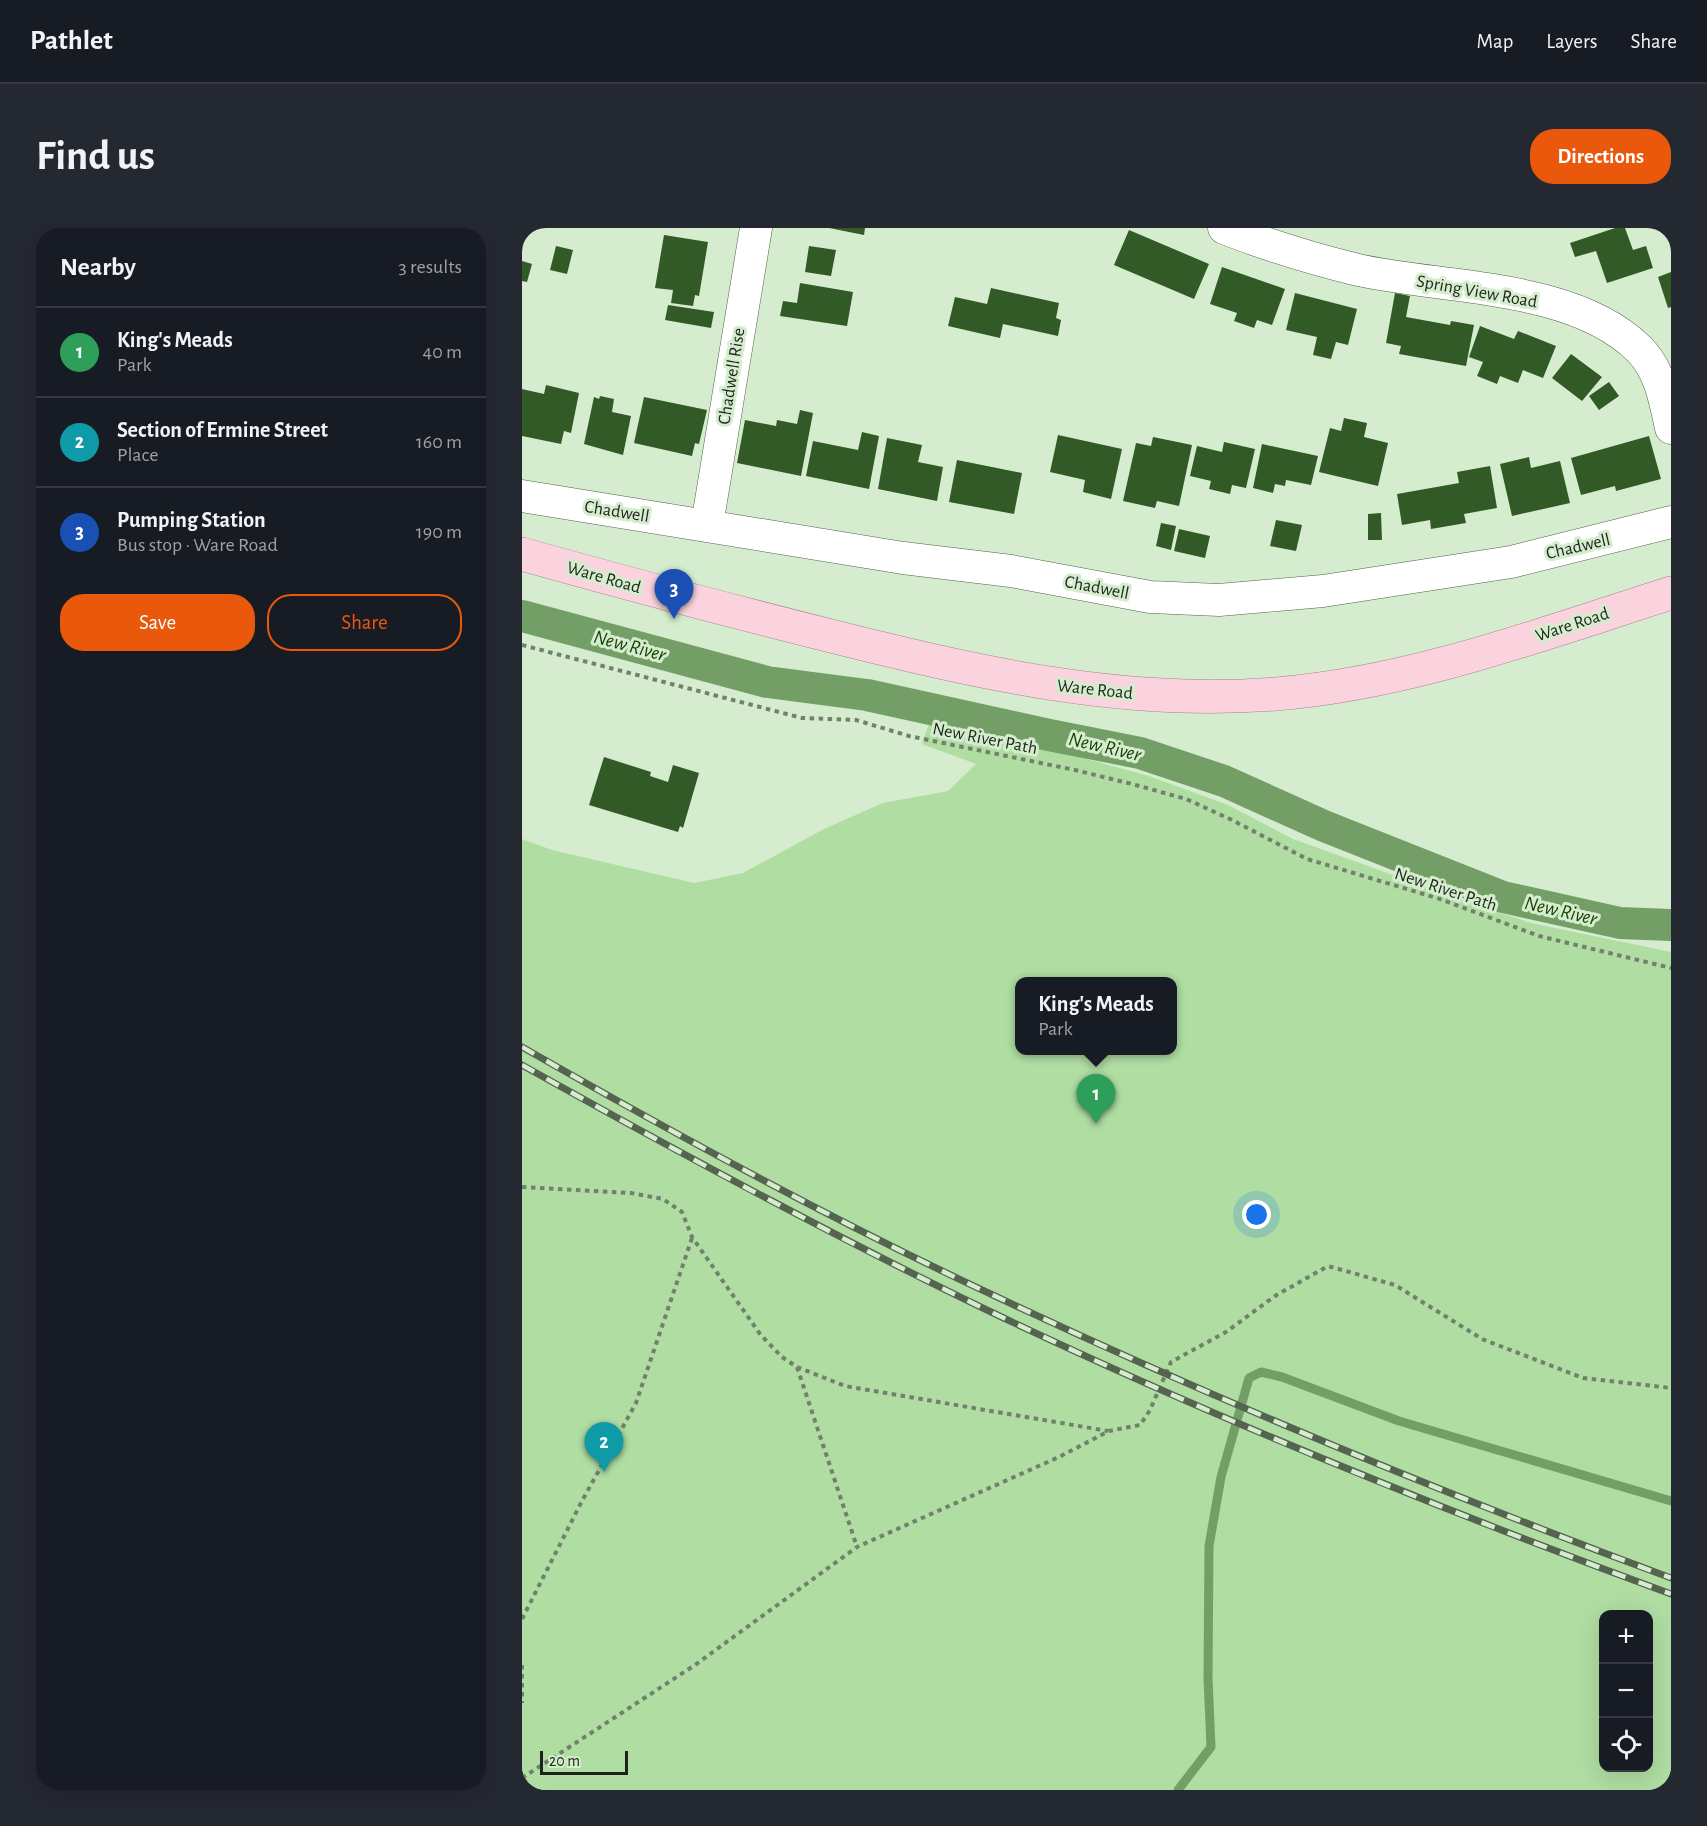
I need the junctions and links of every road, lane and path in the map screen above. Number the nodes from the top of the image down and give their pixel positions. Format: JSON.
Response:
{"nodes":[{"id":1,"x":756,"y":228,"type":"edge"},
{"id":2,"x":1224,"y":228,"type":"edge"},
{"id":3,"x":1671,"y":428,"type":"edge"},
{"id":4,"x":522,"y":496,"type":"edge"},
{"id":5,"x":1671,"y":522,"type":"edge"},
{"id":6,"x":707,"y":525,"type":"junction"},
{"id":7,"x":522,"y":554,"type":"edge"},
{"id":8,"x":1671,"y":593,"type":"edge"},
{"id":9,"x":522,"y":645,"type":"edge"},
{"id":10,"x":1671,"y":968,"type":"edge"},
{"id":11,"x":522,"y":1187,"type":"edge"},
{"id":12,"x":692,"y":1237,"type":"junction"},
{"id":13,"x":797,"y":1366,"type":"junction"},
{"id":14,"x":1671,"y":1388,"type":"edge"},
{"id":15,"x":1109,"y":1431,"type":"junction"},
{"id":16,"x":857,"y":1547,"type":"junction"},
{"id":17,"x":522,"y":1619,"type":"edge"},
{"id":18,"x":522,"y":1665,"type":"edge"},
{"id":19,"x":522,"y":1702,"type":"edge"},
{"id":20,"x":522,"y":1778,"type":"edge"}],
"edges":[{"from":1,"to":6,"type":"street","name":"Chadwell Rise"},
{"from":2,"to":3,"type":"street","name":"Spring View Road"},
{"from":4,"to":6,"type":"street","name":"Chadwell"},
{"from":5,"to":6,"type":"street","name":"Chadwell"},
{"from":7,"to":8,"type":"main road","name":"Ware Road"},
{"from":9,"to":10,"type":"path","name":"New River Path"},
{"from":11,"to":12,"type":"path"},
{"from":12,"to":13,"type":"path"},
{"from":12,"to":17,"type":"path"},
{"from":13,"to":15,"type":"path"},
{"from":13,"to":16,"type":"path"},
{"from":14,"to":15,"type":"path"},
{"from":15,"to":16,"type":"path"},
{"from":16,"to":20,"type":"path"},
{"from":18,"to":19,"type":"path"}]}
